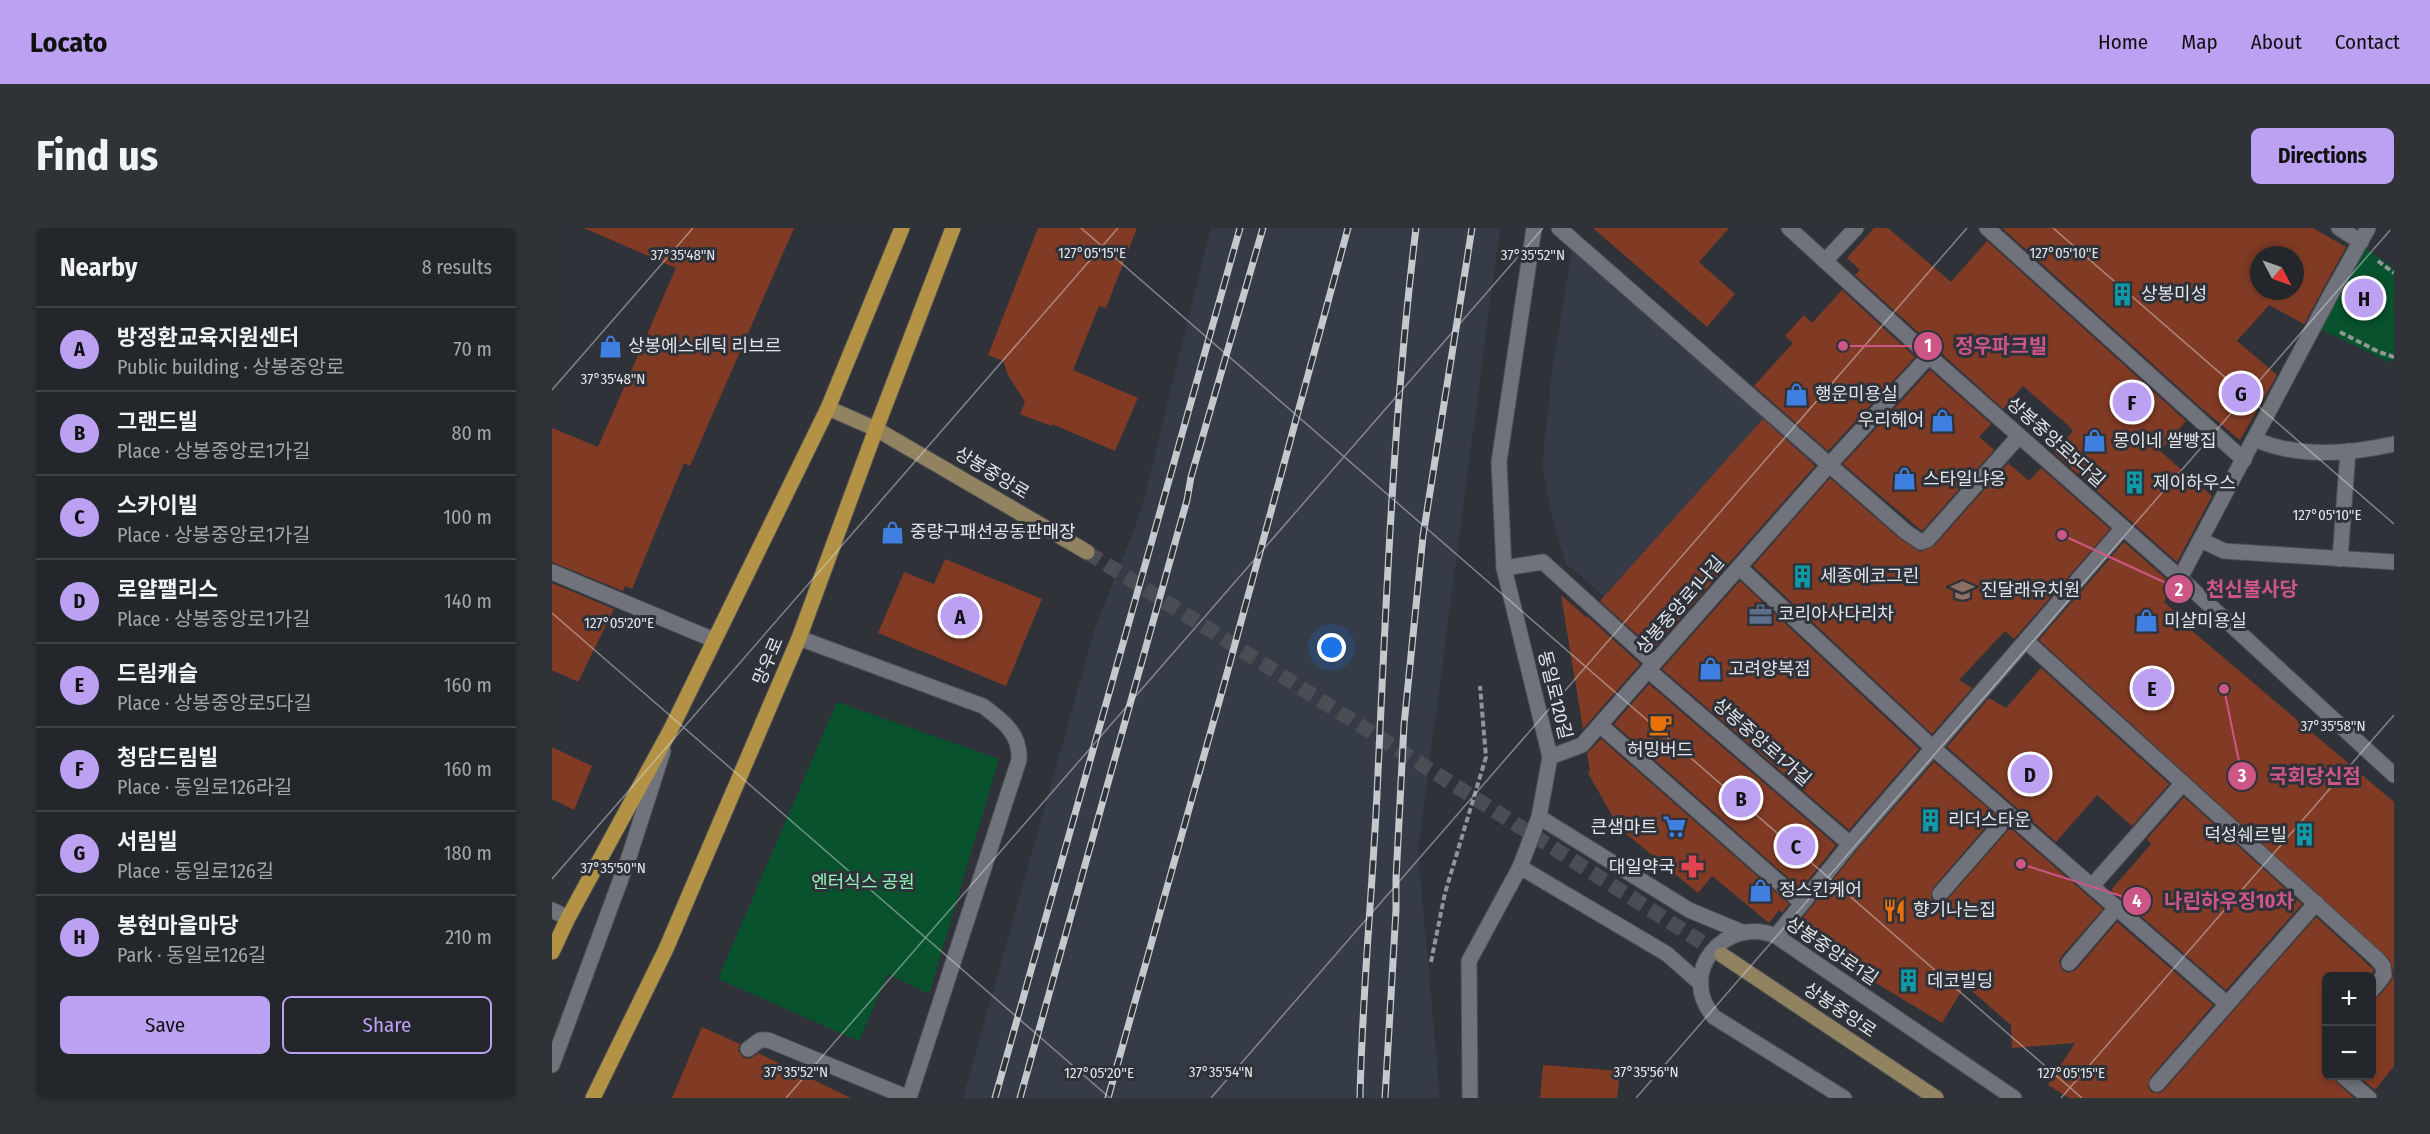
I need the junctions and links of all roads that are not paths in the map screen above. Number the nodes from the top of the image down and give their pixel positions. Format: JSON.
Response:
{"nodes":[{"id":1,"x":902,"y":228,"type":"edge"},
{"id":2,"x":953,"y":228,"type":"edge"},
{"id":3,"x":1534,"y":228,"type":"edge"},
{"id":4,"x":1559,"y":228,"type":"edge"},
{"id":5,"x":1790,"y":228,"type":"edge"},
{"id":6,"x":1856,"y":228,"type":"edge"},
{"id":7,"x":1987,"y":228,"type":"edge"},
{"id":8,"x":2339,"y":228,"type":"edge"},
{"id":9,"x":2365,"y":235,"type":"edge"},
{"id":10,"x":1825,"y":261,"type":"junction"},
{"id":11,"x":1929,"y":356,"type":"junction"},
{"id":12,"x":828,"y":408,"type":"junction"},
{"id":13,"x":876,"y":429,"type":"junction"},
{"id":14,"x":2019,"y":436,"type":"junction"},
{"id":15,"x":2254,"y":439,"type":"junction"},
{"id":16,"x":2394,"y":444,"type":"edge"},
{"id":17,"x":2348,"y":451,"type":"junction"},
{"id":18,"x":2244,"y":460,"type":"junction"},
{"id":19,"x":1829,"y":465,"type":"junction"},
{"id":20,"x":2123,"y":528,"type":"junction"},
{"id":21,"x":2201,"y":540,"type":"junction"},
{"id":22,"x":1087,"y":552,"type":"tunnel mouth"},
{"id":23,"x":2340,"y":559,"type":"junction"},
{"id":24,"x":2394,"y":562,"type":"edge"},
{"id":25,"x":1739,"y":567,"type":"junction"},
{"id":26,"x":1504,"y":568,"type":"junction"},
{"id":27,"x":552,"y":572,"type":"edge"},
{"id":28,"x":2180,"y":578,"type":"junction"},
{"id":29,"x":799,"y":638,"type":"junction"},
{"id":30,"x":714,"y":640,"type":"junction"},
{"id":31,"x":2026,"y":641,"type":"junction"},
{"id":32,"x":1651,"y":666,"type":"junction"},
{"id":33,"x":1600,"y":724,"type":"junction"},
{"id":34,"x":671,"y":729,"type":"junction"},
{"id":35,"x":1933,"y":748,"type":"junction"},
{"id":36,"x":1550,"y":756,"type":"junction"},
{"id":37,"x":2394,"y":775,"type":"edge"},
{"id":38,"x":2183,"y":783,"type":"junction"},
{"id":39,"x":2009,"y":815,"type":"junction"},
{"id":40,"x":1539,"y":817,"type":"junction"},
{"id":41,"x":1850,"y":844,"type":"junction"},
{"id":42,"x":1520,"y":867,"type":"junction"},
{"id":43,"x":2092,"y":886,"type":"junction"},
{"id":44,"x":1940,"y":894,"type":"dead end"},
{"id":45,"x":1802,"y":903,"type":"junction"},
{"id":46,"x":2316,"y":903,"type":"junction"},
{"id":47,"x":2117,"y":907,"type":"junction"},
{"id":48,"x":552,"y":910,"type":"edge"},
{"id":49,"x":567,"y":918,"type":"junction"},
{"id":50,"x":1742,"y":933,"type":"junction"},
{"id":51,"x":1776,"y":936,"type":"junction"},
{"id":52,"x":552,"y":952,"type":"edge"},
{"id":53,"x":1722,"y":955,"type":"tunnel mouth"},
{"id":54,"x":2069,"y":963,"type":"dead end"},
{"id":55,"x":1701,"y":984,"type":"junction"},
{"id":56,"x":2376,"y":985,"type":"edge"},
{"id":57,"x":2227,"y":1004,"type":"junction"},
{"id":58,"x":748,"y":1048,"type":"dead end"},
{"id":59,"x":552,"y":1065,"type":"edge"},
{"id":60,"x":2348,"y":1080,"type":"edge"},
{"id":61,"x":2157,"y":1084,"type":"dead end"},
{"id":62,"x":593,"y":1098,"type":"edge"},
{"id":63,"x":909,"y":1098,"type":"edge"},
{"id":64,"x":1470,"y":1098,"type":"edge"},
{"id":65,"x":1844,"y":1098,"type":"edge"},
{"id":66,"x":1936,"y":1098,"type":"edge"},
{"id":67,"x":2014,"y":1098,"type":"edge"},
{"id":68,"x":2369,"y":1098,"type":"edge"}],
"edges":[{"from":1,"to":12,"type":"main road"},
{"from":2,"to":13,"type":"main road","name":"망우로"},
{"from":3,"to":26,"type":"street","name":"동일로120길"},
{"from":4,"to":19,"type":"street"},
{"from":5,"to":10,"type":"street","name":"상봉중앙로5다길"},
{"from":6,"to":10,"type":"street"},
{"from":7,"to":18,"type":"street"},
{"from":8,"to":9,"type":"street"},
{"from":9,"to":15,"type":"street"},
{"from":10,"to":11,"type":"street","name":"상봉중앙로5다길"},
{"from":11,"to":14,"type":"street","name":"상봉중앙로5다길"},
{"from":11,"to":19,"type":"street","name":"상봉중앙로1나길"},
{"from":12,"to":13,"type":"main road","name":"상봉중앙로"},
{"from":12,"to":30,"type":"main road"},
{"from":13,"to":22,"type":"main road","name":"상봉중앙로"},
{"from":13,"to":29,"type":"main road","name":"망우로"},
{"from":14,"to":19,"type":"street"},
{"from":14,"to":20,"type":"street","name":"상봉중앙로5다길"},
{"from":15,"to":17,"type":"street"},
{"from":15,"to":18,"type":"street"},
{"from":16,"to":17,"type":"street"},
{"from":17,"to":23,"type":"street"},
{"from":18,"to":21,"type":"street"},
{"from":19,"to":25,"type":"street","name":"상봉중앙로1나길"},
{"from":20,"to":28,"type":"street","name":"상봉중앙로5다길"},
{"from":20,"to":31,"type":"street"},
{"from":21,"to":23,"type":"street"},
{"from":21,"to":28,"type":"street"},
{"from":23,"to":24,"type":"street"},
{"from":25,"to":32,"type":"street","name":"상봉중앙로1나길"},
{"from":25,"to":35,"type":"street"},
{"from":26,"to":32,"type":"street"},
{"from":26,"to":36,"type":"street","name":"동일로120길"},
{"from":27,"to":30,"type":"street"},
{"from":28,"to":37,"type":"street","name":"상봉중앙로5다길"},
{"from":29,"to":62,"type":"main road","name":"망우로"},
{"from":29,"to":63,"type":"street"},
{"from":30,"to":34,"type":"main road"},
{"from":31,"to":35,"type":"street"},
{"from":31,"to":38,"type":"street"},
{"from":32,"to":33,"type":"street","name":"상봉중앙로1나길"},
{"from":32,"to":41,"type":"street","name":"상봉중앙로1가길"},
{"from":33,"to":36,"type":"street","name":"상봉중앙로1나길"},
{"from":33,"to":45,"type":"street"},
{"from":34,"to":49,"type":"main road"},
{"from":34,"to":59,"type":"street"},
{"from":35,"to":39,"type":"street"},
{"from":35,"to":41,"type":"street"},
{"from":36,"to":40,"type":"street","name":"동일로120길"},
{"from":38,"to":43,"type":"street"},
{"from":38,"to":46,"type":"street"},
{"from":39,"to":43,"type":"street"},
{"from":39,"to":44,"type":"street"},
{"from":40,"to":42,"type":"street","name":"동일로120길"},
{"from":40,"to":50,"type":"street","name":"상봉중앙로1길"},
{"from":41,"to":45,"type":"street"},
{"from":42,"to":55,"type":"street"},
{"from":42,"to":64,"type":"street","name":"동일로120길"},
{"from":43,"to":47,"type":"street"},
{"from":45,"to":51,"type":"street"},
{"from":46,"to":56,"type":"street"},
{"from":46,"to":57,"type":"street"},
{"from":47,"to":54,"type":"street"},
{"from":47,"to":57,"type":"street"},
{"from":48,"to":49,"type":"street"},
{"from":49,"to":52,"type":"main road"},
{"from":50,"to":51,"type":"street","name":"상봉중앙로1길"},
{"from":50,"to":55,"type":"street"},
{"from":51,"to":67,"type":"street","name":"상봉중앙로1길"},
{"from":53,"to":66,"type":"main road","name":"상봉중앙로"},
{"from":55,"to":65,"type":"street"},
{"from":57,"to":61,"type":"street"},
{"from":58,"to":63,"type":"street"},
{"from":60,"to":68,"type":"street"}]}
